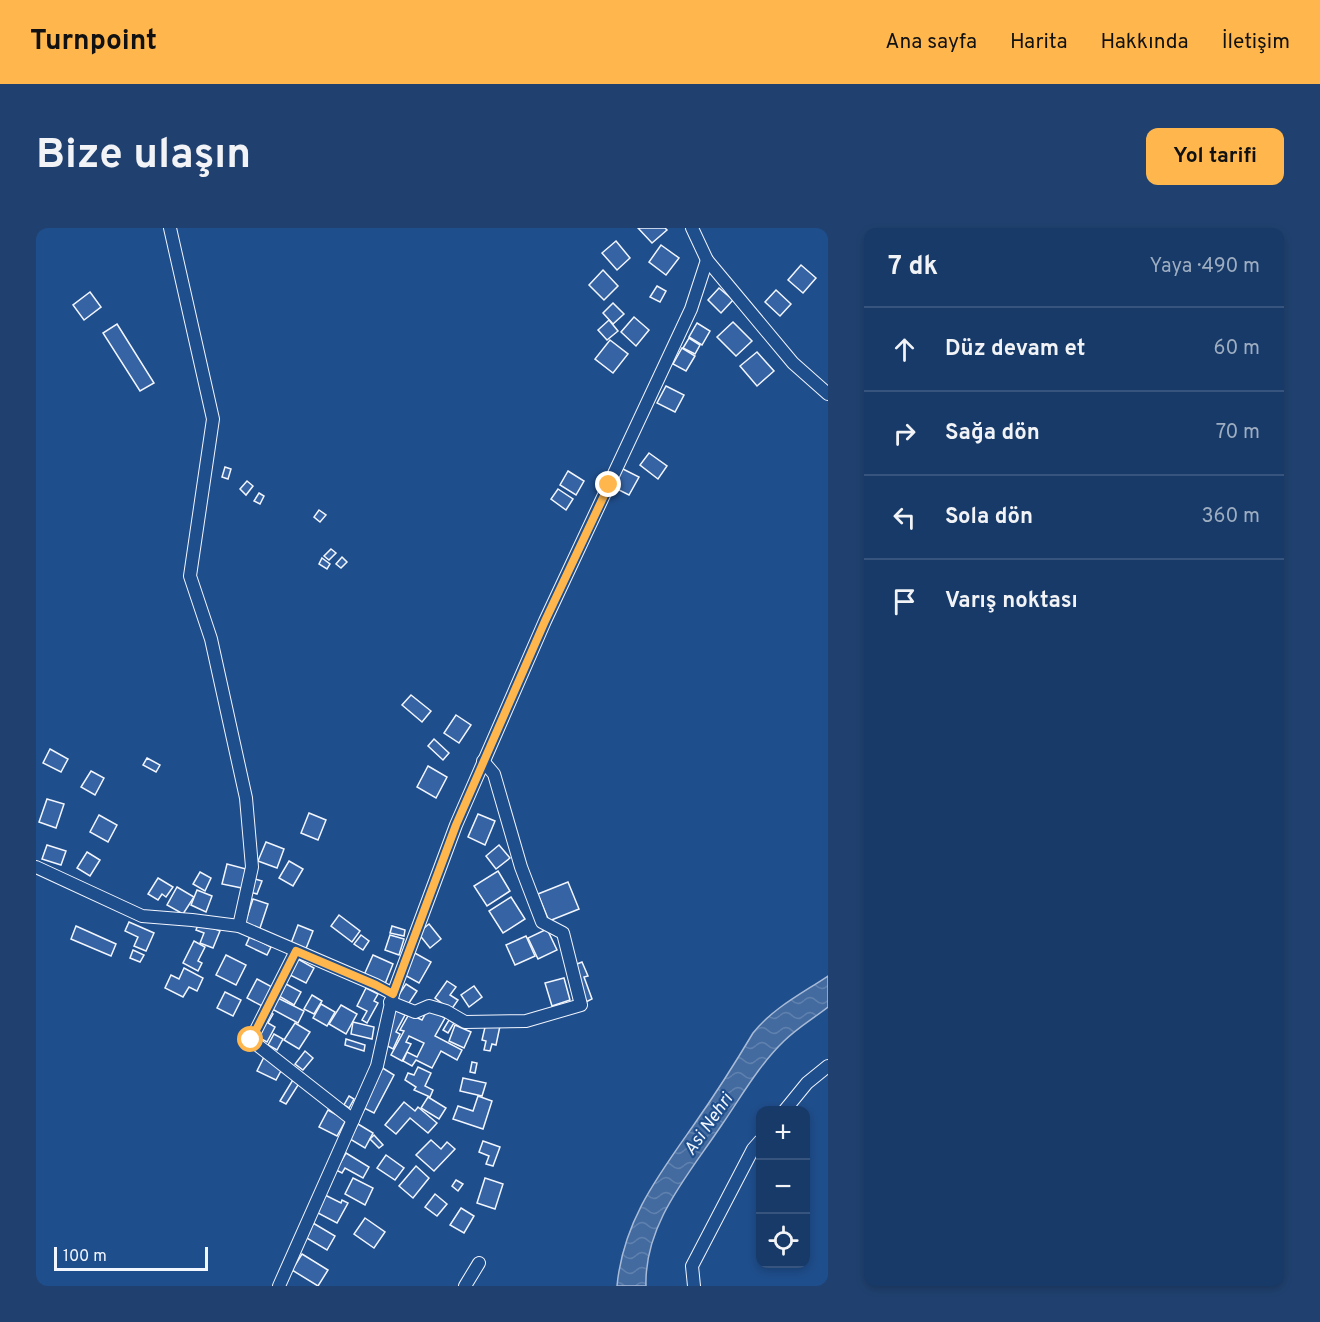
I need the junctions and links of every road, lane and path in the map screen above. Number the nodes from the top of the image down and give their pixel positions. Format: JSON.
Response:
{"nodes":[{"id":1,"x":170,"y":228,"type":"edge"},
{"id":2,"x":692,"y":228,"type":"edge"},
{"id":3,"x":707,"y":260,"type":"junction"},
{"id":4,"x":828,"y":394,"type":"edge"},
{"id":5,"x":483,"y":761,"type":"junction"},
{"id":6,"x":36,"y":867,"type":"edge"},
{"id":7,"x":239,"y":926,"type":"junction"},
{"id":8,"x":296,"y":951,"type":"junction"},
{"id":9,"x":392,"y":998,"type":"junction"},
{"id":10,"x":828,"y":1066,"type":"edge"},
{"id":11,"x":788,"y":1106,"type":"edge"},
{"id":12,"x":353,"y":1120,"type":"junction"},
{"id":13,"x":756,"y":1146,"type":"edge"},
{"id":14,"x":480,"y":1263,"type":"dead end"},
{"id":15,"x":279,"y":1286,"type":"edge"},
{"id":16,"x":465,"y":1286,"type":"edge"},
{"id":17,"x":694,"y":1286,"type":"edge"}],
"edges":[{"from":1,"to":7,"type":"street"},
{"from":2,"to":3,"type":"street"},
{"from":3,"to":4,"type":"street"},
{"from":3,"to":5,"type":"street"},
{"from":5,"to":9,"type":"street"},
{"from":5,"to":9,"type":"street"},
{"from":6,"to":7,"type":"street"},
{"from":7,"to":8,"type":"street"},
{"from":8,"to":9,"type":"street"},
{"from":8,"to":12,"type":"street"},
{"from":9,"to":12,"type":"street"},
{"from":10,"to":11,"type":"street"},
{"from":12,"to":15,"type":"street"},
{"from":13,"to":17,"type":"street"},
{"from":14,"to":16,"type":"street"}]}
